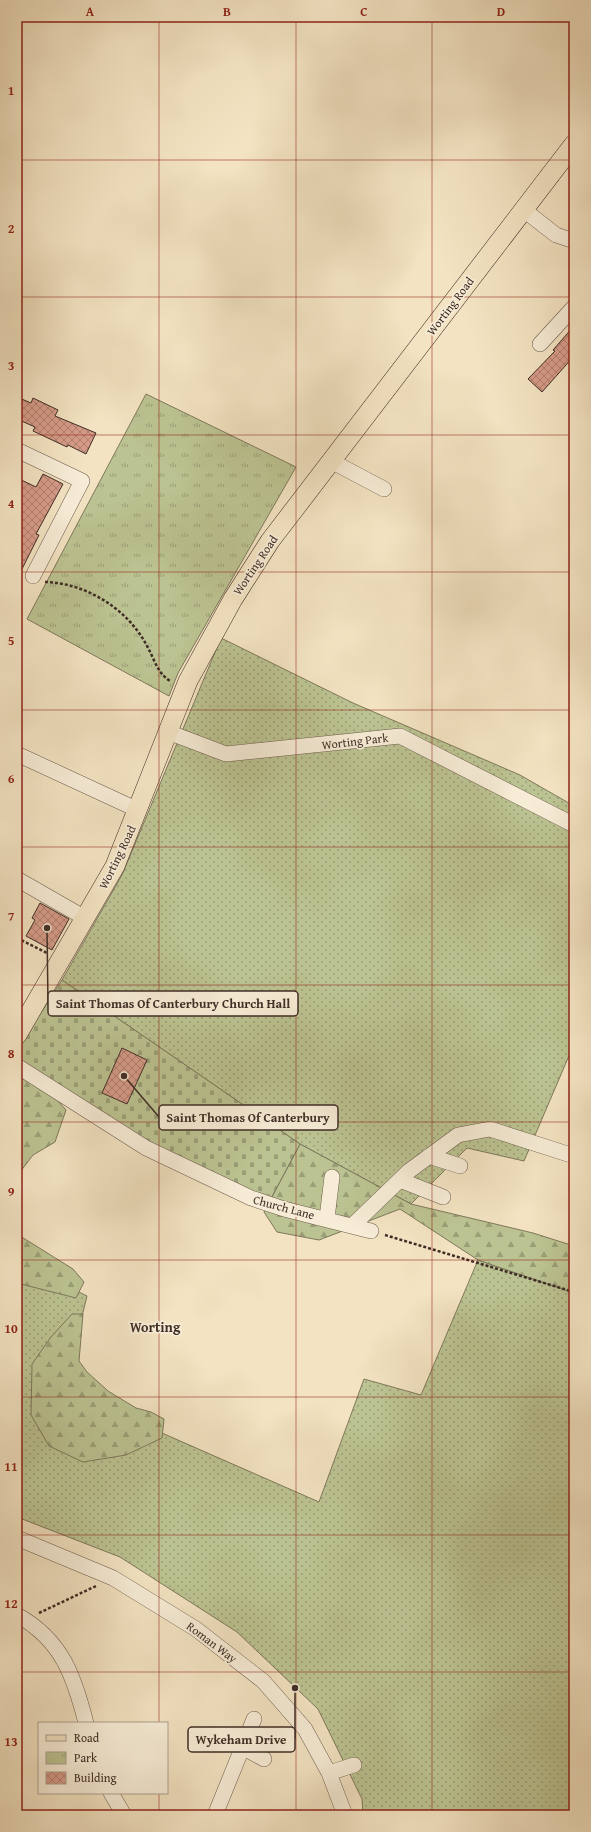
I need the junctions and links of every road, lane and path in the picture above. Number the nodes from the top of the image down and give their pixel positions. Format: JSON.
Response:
{"nodes":[{"id":1,"x":574,"y":144,"type":"edge"},
{"id":2,"x":524,"y":210,"type":"junction"},
{"id":3,"x":574,"y":240,"type":"edge"},
{"id":4,"x":574,"y":307,"type":"edge"},
{"id":5,"x":540,"y":344,"type":"dead end"},
{"id":6,"x":17,"y":450,"type":"edge"},
{"id":7,"x":331,"y":461,"type":"junction"},
{"id":8,"x":384,"y":489,"type":"dead end"},
{"id":9,"x":37,"y":579,"type":"joint"},
{"id":10,"x":174,"y":683,"type":"dead end"},
{"id":11,"x":168,"y":732,"type":"junction"},
{"id":12,"x":17,"y":754,"type":"edge"},
{"id":13,"x":138,"y":810,"type":"junction"},
{"id":14,"x":574,"y":825,"type":"edge"},
{"id":15,"x":17,"y":879,"type":"edge"},
{"id":16,"x":85,"y":918,"type":"junction"},
{"id":17,"x":17,"y":938,"type":"edge"},
{"id":18,"x":61,"y":960,"type":"junction"},
{"id":19,"x":17,"y":1035,"type":"edge"},
{"id":20,"x":17,"y":1066,"type":"edge"},
{"id":21,"x":429,"y":1156,"type":"junction"},
{"id":22,"x":574,"y":1156,"type":"edge"},
{"id":23,"x":460,"y":1166,"type":"dead end"},
{"id":24,"x":332,"y":1177,"type":"dead end"},
{"id":25,"x":400,"y":1180,"type":"junction"},
{"id":26,"x":443,"y":1197,"type":"dead end"},
{"id":27,"x":327,"y":1218,"type":"junction"},
{"id":28,"x":352,"y":1226,"type":"junction"},
{"id":29,"x":371,"y":1231,"type":"joint"},
{"id":30,"x":574,"y":1292,"type":"edge"},
{"id":31,"x":17,"y":1538,"type":"edge"},
{"id":32,"x":113,"y":1578,"type":"junction"},
{"id":33,"x":21,"y":1617,"type":"edge"},
{"id":34,"x":254,"y":1719,"type":"dead end"},
{"id":35,"x":86,"y":1722,"type":"edge"},
{"id":36,"x":242,"y":1747,"type":"junction"},
{"id":37,"x":264,"y":1759,"type":"dead end"},
{"id":38,"x":354,"y":1765,"type":"dead end"},
{"id":39,"x":329,"y":1773,"type":"junction"},
{"id":40,"x":112,"y":1794,"type":"edge"},
{"id":41,"x":124,"y":1815,"type":"edge"},
{"id":42,"x":215,"y":1815,"type":"edge"},
{"id":43,"x":345,"y":1815,"type":"edge"}],
"edges":[{"from":1,"to":2,"type":"main road","name":"Worting Road"},
{"from":2,"to":3,"type":"street"},
{"from":2,"to":7,"type":"main road","name":"Worting Road"},
{"from":4,"to":5,"type":"street"},
{"from":6,"to":9,"type":"street"},
{"from":7,"to":8,"type":"street"},
{"from":7,"to":11,"type":"main road","name":"Worting Road"},
{"from":9,"to":10,"type":"path"},
{"from":11,"to":13,"type":"main road","name":"Worting Road"},
{"from":11,"to":14,"type":"street","name":"Worting Park"},
{"from":12,"to":13,"type":"street"},
{"from":13,"to":16,"type":"main road","name":"Worting Road"},
{"from":15,"to":16,"type":"street"},
{"from":16,"to":18,"type":"main road","name":"Worting Road"},
{"from":17,"to":18,"type":"path"},
{"from":18,"to":19,"type":"main road","name":"Worting Road"},
{"from":20,"to":27,"type":"street","name":"Church Lane"},
{"from":21,"to":22,"type":"street"},
{"from":21,"to":23,"type":"street"},
{"from":21,"to":25,"type":"street"},
{"from":24,"to":27,"type":"street"},
{"from":25,"to":26,"type":"street"},
{"from":25,"to":28,"type":"street"},
{"from":27,"to":28,"type":"street","name":"Church Lane"},
{"from":28,"to":29,"type":"street","name":"Church Lane"},
{"from":29,"to":30,"type":"path"},
{"from":31,"to":32,"type":"street","name":"Roman Way"},
{"from":32,"to":33,"type":"path"},
{"from":32,"to":39,"type":"street","name":"Roman Way"},
{"from":33,"to":35,"type":"street"},
{"from":34,"to":36,"type":"street"},
{"from":36,"to":37,"type":"street"},
{"from":36,"to":42,"type":"street"},
{"from":38,"to":39,"type":"street"},
{"from":39,"to":43,"type":"street","name":"Roman Way"},
{"from":40,"to":41,"type":"street"}]}
